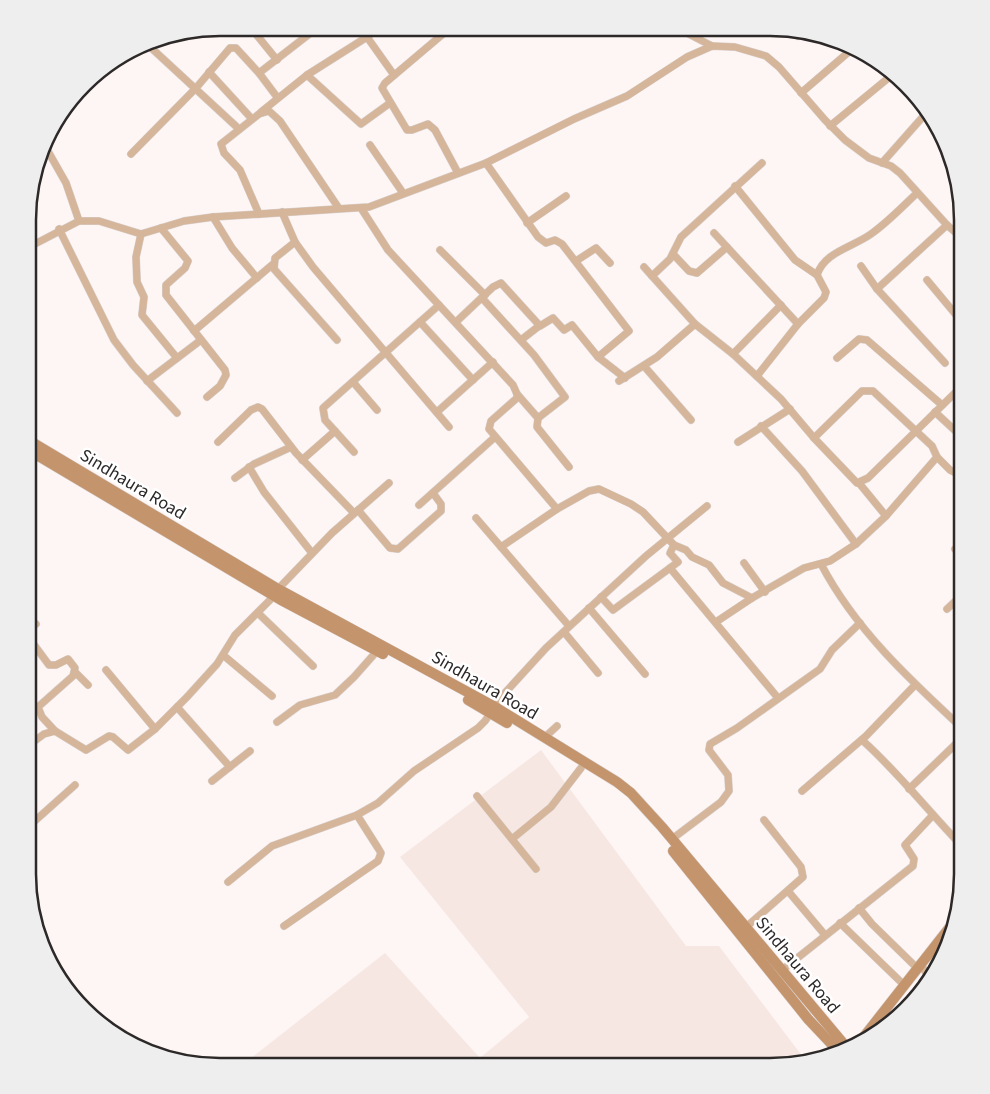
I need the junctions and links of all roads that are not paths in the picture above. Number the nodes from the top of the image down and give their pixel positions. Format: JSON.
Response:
{"nodes":[{"id":1,"x":258,"y":36,"type":"edge"},
{"id":2,"x":307,"y":36,"type":"edge"},
{"id":3,"x":440,"y":36,"type":"edge"},
{"id":4,"x":694,"y":36,"type":"edge"},
{"id":5,"x":367,"y":37,"type":"joint"},
{"id":6,"x":712,"y":46,"type":"junction"},
{"id":7,"x":153,"y":49,"type":"edge"},
{"id":8,"x":848,"y":54,"type":"edge"},
{"id":9,"x":277,"y":60,"type":"junction"},
{"id":10,"x":209,"y":72,"type":"junction"},
{"id":11,"x":259,"y":73,"type":"junction"},
{"id":12,"x":307,"y":75,"type":"junction"},
{"id":13,"x":394,"y":75,"type":"junction"},
{"id":14,"x":887,"y":79,"type":"edge"},
{"id":15,"x":196,"y":88,"type":"junction"},
{"id":16,"x":801,"y":93,"type":"junction"},
{"id":17,"x":277,"y":97,"type":"junction"},
{"id":18,"x":390,"y":103,"type":"junction"},
{"id":19,"x":259,"y":114,"type":"junction"},
{"id":20,"x":922,"y":117,"type":"edge"},
{"id":21,"x":252,"y":119,"type":"junction"},
{"id":22,"x":830,"y":126,"type":"junction"},
{"id":23,"x":239,"y":129,"type":"junction"},
{"id":24,"x":370,"y":145,"type":"dead end"},
{"id":25,"x":49,"y":153,"type":"edge"},
{"id":26,"x":131,"y":154,"type":"dead end"},
{"id":27,"x":762,"y":162,"type":"dead end"},
{"id":28,"x":486,"y":163,"type":"junction"},
{"id":29,"x":882,"y":163,"type":"junction"},
{"id":30,"x":458,"y":173,"type":"junction"},
{"id":31,"x":735,"y":186,"type":"junction"},
{"id":32,"x":403,"y":193,"type":"junction"},
{"id":33,"x":917,"y":193,"type":"junction"},
{"id":34,"x":566,"y":196,"type":"dead end"},
{"id":35,"x":338,"y":207,"type":"junction"},
{"id":36,"x":361,"y":208,"type":"junction"},
{"id":37,"x":282,"y":212,"type":"junction"},
{"id":38,"x":259,"y":214,"type":"junction"},
{"id":39,"x":213,"y":217,"type":"junction"},
{"id":40,"x":79,"y":221,"type":"junction"},
{"id":41,"x":527,"y":223,"type":"junction"},
{"id":42,"x":947,"y":224,"type":"junction"},
{"id":43,"x":161,"y":228,"type":"junction"},
{"id":44,"x":59,"y":229,"type":"junction"},
{"id":45,"x":954,"y":230,"type":"edge"},
{"id":46,"x":714,"y":233,"type":"dead end"},
{"id":47,"x":141,"y":234,"type":"junction"},
{"id":48,"x":295,"y":242,"type":"junction"},
{"id":49,"x":36,"y":243,"type":"edge"},
{"id":50,"x":727,"y":247,"type":"junction"},
{"id":51,"x":440,"y":250,"type":"dead end"},
{"id":52,"x":672,"y":254,"type":"junction"},
{"id":53,"x":576,"y":261,"type":"junction"},
{"id":54,"x":610,"y":263,"type":"dead end"},
{"id":55,"x":272,"y":265,"type":"junction"},
{"id":56,"x":860,"y":266,"type":"dead end"},
{"id":57,"x":644,"y":267,"type":"dead end"},
{"id":58,"x":652,"y":276,"type":"junction"},
{"id":59,"x":817,"y":276,"type":"junction"},
{"id":60,"x":257,"y":278,"type":"junction"},
{"id":61,"x":927,"y":280,"type":"dead end"},
{"id":62,"x":877,"y":289,"type":"junction"},
{"id":63,"x":484,"y":296,"type":"junction"},
{"id":64,"x":439,"y":305,"type":"junction"},
{"id":65,"x":781,"y":306,"type":"junction"},
{"id":66,"x":954,"y":312,"type":"edge"},
{"id":67,"x":420,"y":322,"type":"junction"},
{"id":68,"x":456,"y":322,"type":"junction"},
{"id":69,"x":695,"y":324,"type":"junction"},
{"id":70,"x":798,"y":324,"type":"junction"},
{"id":71,"x":539,"y":326,"type":"junction"},
{"id":72,"x":194,"y":331,"type":"junction"},
{"id":73,"x":201,"y":340,"type":"junction"},
{"id":74,"x":337,"y":340,"type":"dead end"},
{"id":75,"x":521,"y":340,"type":"junction"},
{"id":76,"x":386,"y":353,"type":"junction"},
{"id":77,"x":733,"y":354,"type":"junction"},
{"id":78,"x":598,"y":357,"type":"junction"},
{"id":79,"x":177,"y":358,"type":"junction"},
{"id":80,"x":837,"y":358,"type":"dead end"},
{"id":81,"x":493,"y":362,"type":"junction"},
{"id":82,"x":945,"y":362,"type":"dead end"},
{"id":83,"x":644,"y":366,"type":"junction"},
{"id":84,"x":757,"y":376,"type":"junction"},
{"id":85,"x":473,"y":380,"type":"junction"},
{"id":86,"x":147,"y":381,"type":"junction"},
{"id":87,"x":353,"y":382,"type":"junction"},
{"id":88,"x":518,"y":394,"type":"junction"},
{"id":89,"x":954,"y":394,"type":"edge"},
{"id":90,"x":207,"y":397,"type":"dead end"},
{"id":91,"x":942,"y":405,"type":"junction"},
{"id":92,"x":790,"y":409,"type":"junction"},
{"id":93,"x":377,"y":410,"type":"dead end"},
{"id":94,"x":437,"y":412,"type":"junction"},
{"id":95,"x":936,"y":412,"type":"junction"},
{"id":96,"x":177,"y":413,"type":"dead end"},
{"id":97,"x":538,"y":418,"type":"junction"},
{"id":98,"x":691,"y":420,"type":"dead end"},
{"id":99,"x":761,"y":426,"type":"junction"},
{"id":100,"x":449,"y":427,"type":"dead end"},
{"id":101,"x":954,"y":429,"type":"edge"},
{"id":102,"x":335,"y":431,"type":"junction"},
{"id":103,"x":916,"y":432,"type":"junction"},
{"id":104,"x":495,"y":438,"type":"junction"},
{"id":105,"x":814,"y":438,"type":"junction"},
{"id":106,"x":218,"y":442,"type":"dead end"},
{"id":107,"x":738,"y":442,"type":"dead end"},
{"id":108,"x":36,"y":445,"type":"edge"},
{"id":109,"x":291,"y":448,"type":"junction"},
{"id":110,"x":354,"y":452,"type":"dead end"},
{"id":111,"x":36,"y":454,"type":"edge"},
{"id":112,"x":937,"y":457,"type":"junction"},
{"id":113,"x":302,"y":460,"type":"junction"},
{"id":114,"x":249,"y":467,"type":"junction"},
{"id":115,"x":569,"y":467,"type":"dead end"},
{"id":116,"x":954,"y":473,"type":"edge"},
{"id":117,"x":235,"y":478,"type":"dead end"},
{"id":118,"x":389,"y":483,"type":"dead end"},
{"id":119,"x":859,"y":483,"type":"junction"},
{"id":120,"x":433,"y":493,"type":"junction"},
{"id":121,"x":419,"y":506,"type":"dead end"},
{"id":122,"x":707,"y":506,"type":"dead end"},
{"id":123,"x":557,"y":509,"type":"junction"},
{"id":124,"x":356,"y":512,"type":"junction"},
{"id":125,"x":886,"y":516,"type":"junction"},
{"id":126,"x":476,"y":518,"type":"dead end"},
{"id":127,"x":667,"y":538,"type":"junction"},
{"id":128,"x":856,"y":544,"type":"junction"},
{"id":129,"x":674,"y":545,"type":"junction"},
{"id":130,"x":501,"y":547,"type":"junction"},
{"id":131,"x":312,"y":553,"type":"junction"},
{"id":132,"x":744,"y":563,"type":"dead end"},
{"id":133,"x":821,"y":564,"type":"junction"},
{"id":134,"x":670,"y":568,"type":"junction"},
{"id":135,"x":276,"y":592,"type":"junction"},
{"id":136,"x":765,"y":592,"type":"junction"},
{"id":137,"x":601,"y":597,"type":"junction"},
{"id":138,"x":752,"y":598,"type":"junction"},
{"id":139,"x":954,"y":602,"type":"edge"},
{"id":140,"x":589,"y":608,"type":"junction"},
{"id":141,"x":947,"y":609,"type":"dead end"},
{"id":142,"x":258,"y":612,"type":"junction"},
{"id":143,"x":716,"y":622,"type":"junction"},
{"id":144,"x":860,"y":623,"type":"junction"},
{"id":145,"x":566,"y":629,"type":"junction"},
{"id":146,"x":36,"y":647,"type":"edge"},
{"id":147,"x":377,"y":651,"type":"junction"},
{"id":148,"x":223,"y":655,"type":"junction"},
{"id":149,"x":313,"y":666,"type":"dead end"},
{"id":150,"x":106,"y":670,"type":"dead end"},
{"id":151,"x":75,"y":672,"type":"junction"},
{"id":152,"x":598,"y":673,"type":"dead end"},
{"id":153,"x":645,"y":674,"type":"dead end"},
{"id":154,"x":88,"y":685,"type":"dead end"},
{"id":155,"x":915,"y":685,"type":"junction"},
{"id":156,"x":272,"y":696,"type":"dead end"},
{"id":157,"x":778,"y":698,"type":"junction"},
{"id":158,"x":177,"y":707,"type":"junction"},
{"id":159,"x":493,"y":710,"type":"junction"},
{"id":160,"x":954,"y":721,"type":"edge"},
{"id":161,"x":277,"y":722,"type":"dead end"},
{"id":162,"x":557,"y":726,"type":"dead end"},
{"id":163,"x":155,"y":729,"type":"junction"},
{"id":164,"x":55,"y":731,"type":"junction"},
{"id":165,"x":544,"y":738,"type":"junction"},
{"id":166,"x":36,"y":740,"type":"edge"},
{"id":167,"x":862,"y":740,"type":"junction"},
{"id":168,"x":954,"y":746,"type":"edge"},
{"id":169,"x":250,"y":751,"type":"dead end"},
{"id":170,"x":230,"y":767,"type":"junction"},
{"id":171,"x":582,"y":768,"type":"junction"},
{"id":172,"x":212,"y":781,"type":"dead end"},
{"id":173,"x":75,"y":785,"type":"dead end"},
{"id":174,"x":909,"y":789,"type":"junction"},
{"id":175,"x":802,"y":792,"type":"dead end"},
{"id":176,"x":477,"y":796,"type":"dead end"},
{"id":177,"x":357,"y":815,"type":"junction"},
{"id":178,"x":933,"y":816,"type":"junction"},
{"id":179,"x":36,"y":820,"type":"edge"},
{"id":180,"x":764,"y":820,"type":"dead end"},
{"id":181,"x":954,"y":838,"type":"edge"},
{"id":182,"x":512,"y":839,"type":"junction"},
{"id":183,"x":672,"y":839,"type":"junction"},
{"id":184,"x":536,"y":869,"type":"dead end"},
{"id":185,"x":228,"y":882,"type":"dead end"},
{"id":186,"x":788,"y":892,"type":"junction"},
{"id":187,"x":859,"y":908,"type":"junction"},
{"id":188,"x":840,"y":923,"type":"junction"},
{"id":189,"x":284,"y":926,"type":"dead end"},
{"id":190,"x":745,"y":928,"type":"junction"},
{"id":191,"x":825,"y":935,"type":"junction"},
{"id":192,"x":943,"y":935,"type":"edge"},
{"id":193,"x":919,"y":965,"type":"junction"},
{"id":194,"x":781,"y":971,"type":"junction"},
{"id":195,"x":925,"y":973,"type":"edge"},
{"id":196,"x":904,"y":985,"type":"junction"},
{"id":197,"x":881,"y":1014,"type":"junction"},
{"id":198,"x":881,"y":1021,"type":"edge"},
{"id":199,"x":870,"y":1028,"type":"edge"},
{"id":200,"x":843,"y":1043,"type":"edge"},
{"id":201,"x":834,"y":1046,"type":"edge"}],
"edges":[{"from":1,"to":9,"type":"street"},
{"from":2,"to":9,"type":"street"},
{"from":3,"to":13,"type":"street"},
{"from":4,"to":6,"type":"street"},
{"from":5,"to":12,"type":"street"},
{"from":5,"to":13,"type":"street"},
{"from":6,"to":16,"type":"street"},
{"from":6,"to":28,"type":"street"},
{"from":7,"to":15,"type":"street"},
{"from":8,"to":16,"type":"street"},
{"from":9,"to":11,"type":"street"},
{"from":10,"to":11,"type":"street"},
{"from":10,"to":15,"type":"street"},
{"from":10,"to":21,"type":"street"},
{"from":11,"to":17,"type":"street"},
{"from":12,"to":17,"type":"street"},
{"from":12,"to":18,"type":"street"},
{"from":13,"to":18,"type":"street"},
{"from":14,"to":22,"type":"street"},
{"from":15,"to":23,"type":"street"},
{"from":15,"to":26,"type":"street"},
{"from":16,"to":22,"type":"street"},
{"from":17,"to":19,"type":"street"},
{"from":18,"to":30,"type":"street"},
{"from":19,"to":21,"type":"street"},
{"from":19,"to":35,"type":"street"},
{"from":20,"to":29,"type":"street"},
{"from":21,"to":23,"type":"street"},
{"from":22,"to":29,"type":"street"},
{"from":23,"to":38,"type":"street"},
{"from":24,"to":32,"type":"street"},
{"from":25,"to":40,"type":"street"},
{"from":27,"to":31,"type":"street"},
{"from":28,"to":30,"type":"street"},
{"from":28,"to":41,"type":"street"},
{"from":29,"to":33,"type":"street"},
{"from":30,"to":32,"type":"street"},
{"from":31,"to":52,"type":"street"},
{"from":31,"to":59,"type":"street"},
{"from":32,"to":36,"type":"street"},
{"from":33,"to":42,"type":"street"},
{"from":33,"to":59,"type":"street"},
{"from":34,"to":41,"type":"street"},
{"from":35,"to":36,"type":"street"},
{"from":35,"to":37,"type":"street"},
{"from":36,"to":64,"type":"street"},
{"from":37,"to":38,"type":"street"},
{"from":37,"to":48,"type":"street"},
{"from":38,"to":39,"type":"street"},
{"from":39,"to":43,"type":"street"},
{"from":39,"to":60,"type":"street"},
{"from":40,"to":44,"type":"street"},
{"from":40,"to":47,"type":"street"},
{"from":41,"to":53,"type":"street"},
{"from":42,"to":45,"type":"street"},
{"from":42,"to":62,"type":"street"},
{"from":43,"to":47,"type":"street"},
{"from":43,"to":72,"type":"street"},
{"from":44,"to":49,"type":"street"},
{"from":44,"to":86,"type":"street"},
{"from":46,"to":50,"type":"street"},
{"from":47,"to":79,"type":"street"},
{"from":48,"to":55,"type":"street"},
{"from":48,"to":76,"type":"street"},
{"from":50,"to":52,"type":"street"},
{"from":50,"to":65,"type":"street"},
{"from":51,"to":63,"type":"street"},
{"from":52,"to":58,"type":"street"},
{"from":53,"to":54,"type":"street"},
{"from":53,"to":78,"type":"street"},
{"from":55,"to":60,"type":"street"},
{"from":55,"to":74,"type":"street"},
{"from":56,"to":62,"type":"street"},
{"from":57,"to":58,"type":"street"},
{"from":58,"to":69,"type":"street"},
{"from":59,"to":70,"type":"street"},
{"from":60,"to":72,"type":"street"},
{"from":61,"to":66,"type":"street"},
{"from":62,"to":82,"type":"street"},
{"from":63,"to":68,"type":"street"},
{"from":63,"to":71,"type":"street"},
{"from":63,"to":75,"type":"street"},
{"from":64,"to":67,"type":"street"},
{"from":64,"to":68,"type":"street"},
{"from":65,"to":70,"type":"street"},
{"from":65,"to":77,"type":"street"},
{"from":67,"to":76,"type":"street"},
{"from":67,"to":85,"type":"street"},
{"from":68,"to":81,"type":"street"},
{"from":69,"to":77,"type":"street"},
{"from":69,"to":83,"type":"street"},
{"from":70,"to":84,"type":"street"},
{"from":71,"to":75,"type":"street"},
{"from":71,"to":78,"type":"street"},
{"from":72,"to":73,"type":"street"},
{"from":73,"to":79,"type":"street"},
{"from":73,"to":90,"type":"street"},
{"from":75,"to":97,"type":"street"},
{"from":76,"to":87,"type":"street"},
{"from":76,"to":94,"type":"street"},
{"from":77,"to":84,"type":"street"},
{"from":78,"to":83,"type":"street"},
{"from":79,"to":86,"type":"street"},
{"from":80,"to":91,"type":"street"},
{"from":81,"to":85,"type":"street"},
{"from":81,"to":88,"type":"street"},
{"from":83,"to":98,"type":"street"},
{"from":84,"to":92,"type":"street"},
{"from":85,"to":94,"type":"street"},
{"from":86,"to":96,"type":"street"},
{"from":87,"to":93,"type":"street"},
{"from":87,"to":102,"type":"street"},
{"from":88,"to":97,"type":"street"},
{"from":88,"to":104,"type":"street"},
{"from":89,"to":91,"type":"street"},
{"from":91,"to":95,"type":"street"},
{"from":92,"to":99,"type":"street"},
{"from":92,"to":105,"type":"street"},
{"from":94,"to":100,"type":"street"},
{"from":95,"to":101,"type":"street"},
{"from":95,"to":103,"type":"street"},
{"from":97,"to":115,"type":"street"},
{"from":99,"to":107,"type":"street"},
{"from":99,"to":128,"type":"street"},
{"from":102,"to":110,"type":"street"},
{"from":102,"to":113,"type":"street"},
{"from":103,"to":105,"type":"street"},
{"from":103,"to":112,"type":"street"},
{"from":103,"to":119,"type":"street"},
{"from":104,"to":120,"type":"street"},
{"from":104,"to":123,"type":"street"},
{"from":105,"to":119,"type":"street"},
{"from":106,"to":109,"type":"street"},
{"from":108,"to":135,"type":"street","name":"Sindhaura Road"},
{"from":109,"to":113,"type":"street"},
{"from":109,"to":114,"type":"street"},
{"from":111,"to":135,"type":"street"},
{"from":112,"to":116,"type":"street"},
{"from":112,"to":125,"type":"street"},
{"from":113,"to":124,"type":"street"},
{"from":114,"to":117,"type":"street"},
{"from":114,"to":131,"type":"street"},
{"from":118,"to":124,"type":"street"},
{"from":119,"to":125,"type":"street"},
{"from":120,"to":121,"type":"street"},
{"from":120,"to":124,"type":"street"},
{"from":122,"to":127,"type":"street"},
{"from":123,"to":127,"type":"street"},
{"from":123,"to":130,"type":"street"},
{"from":124,"to":131,"type":"street"},
{"from":125,"to":128,"type":"street"},
{"from":126,"to":130,"type":"street"},
{"from":127,"to":129,"type":"street"},
{"from":127,"to":137,"type":"street"},
{"from":128,"to":133,"type":"street"},
{"from":129,"to":134,"type":"street"},
{"from":129,"to":138,"type":"street"},
{"from":130,"to":145,"type":"street"},
{"from":131,"to":135,"type":"street"},
{"from":132,"to":136,"type":"street"},
{"from":133,"to":136,"type":"street"},
{"from":133,"to":144,"type":"street"},
{"from":134,"to":137,"type":"street"},
{"from":134,"to":143,"type":"street"},
{"from":135,"to":142,"type":"street"},
{"from":135,"to":147,"type":"street"},
{"from":135,"to":159,"type":"street","name":"Sindhaura Road"},
{"from":136,"to":138,"type":"street"},
{"from":137,"to":140,"type":"street"},
{"from":138,"to":143,"type":"street"},
{"from":139,"to":141,"type":"street"},
{"from":140,"to":145,"type":"street"},
{"from":140,"to":153,"type":"street"},
{"from":142,"to":148,"type":"street"},
{"from":142,"to":149,"type":"street"},
{"from":143,"to":157,"type":"street"},
{"from":144,"to":155,"type":"street"},
{"from":144,"to":157,"type":"street"},
{"from":145,"to":152,"type":"street"},
{"from":145,"to":159,"type":"street"},
{"from":146,"to":151,"type":"street"},
{"from":147,"to":159,"type":"street"},
{"from":147,"to":161,"type":"street"},
{"from":148,"to":156,"type":"street"},
{"from":148,"to":158,"type":"street"},
{"from":150,"to":163,"type":"street"},
{"from":151,"to":154,"type":"street"},
{"from":151,"to":164,"type":"street"},
{"from":155,"to":160,"type":"street"},
{"from":155,"to":167,"type":"street"},
{"from":157,"to":183,"type":"street"},
{"from":158,"to":163,"type":"street"},
{"from":158,"to":170,"type":"street"},
{"from":159,"to":165,"type":"street","name":"Sindhaura Road"},
{"from":159,"to":171,"type":"street"},
{"from":159,"to":177,"type":"street"},
{"from":162,"to":165,"type":"street"},
{"from":163,"to":164,"type":"street"},
{"from":164,"to":166,"type":"street"},
{"from":165,"to":183,"type":"street","name":"Sindhaura Road"},
{"from":167,"to":174,"type":"street"},
{"from":167,"to":175,"type":"street"},
{"from":168,"to":174,"type":"street"},
{"from":169,"to":170,"type":"street"},
{"from":170,"to":172,"type":"street"},
{"from":171,"to":182,"type":"street"},
{"from":171,"to":201,"type":"street"},
{"from":173,"to":179,"type":"street"},
{"from":174,"to":178,"type":"street"},
{"from":176,"to":182,"type":"street"},
{"from":177,"to":185,"type":"street"},
{"from":177,"to":189,"type":"street"},
{"from":178,"to":181,"type":"street"},
{"from":178,"to":187,"type":"street"},
{"from":180,"to":186,"type":"street"},
{"from":182,"to":184,"type":"street"},
{"from":183,"to":190,"type":"street","name":"Sindhaura Road"},
{"from":186,"to":190,"type":"street"},
{"from":186,"to":191,"type":"street"},
{"from":187,"to":188,"type":"street"},
{"from":187,"to":193,"type":"street"},
{"from":188,"to":191,"type":"street"},
{"from":188,"to":196,"type":"street"},
{"from":190,"to":194,"type":"street","name":"Sindhaura Road"},
{"from":191,"to":194,"type":"street"},
{"from":192,"to":193,"type":"street"},
{"from":193,"to":195,"type":"street"},
{"from":193,"to":196,"type":"street"},
{"from":194,"to":200,"type":"street","name":"Sindhaura Road"},
{"from":196,"to":197,"type":"street"},
{"from":197,"to":198,"type":"street"},
{"from":197,"to":199,"type":"street"}]}
